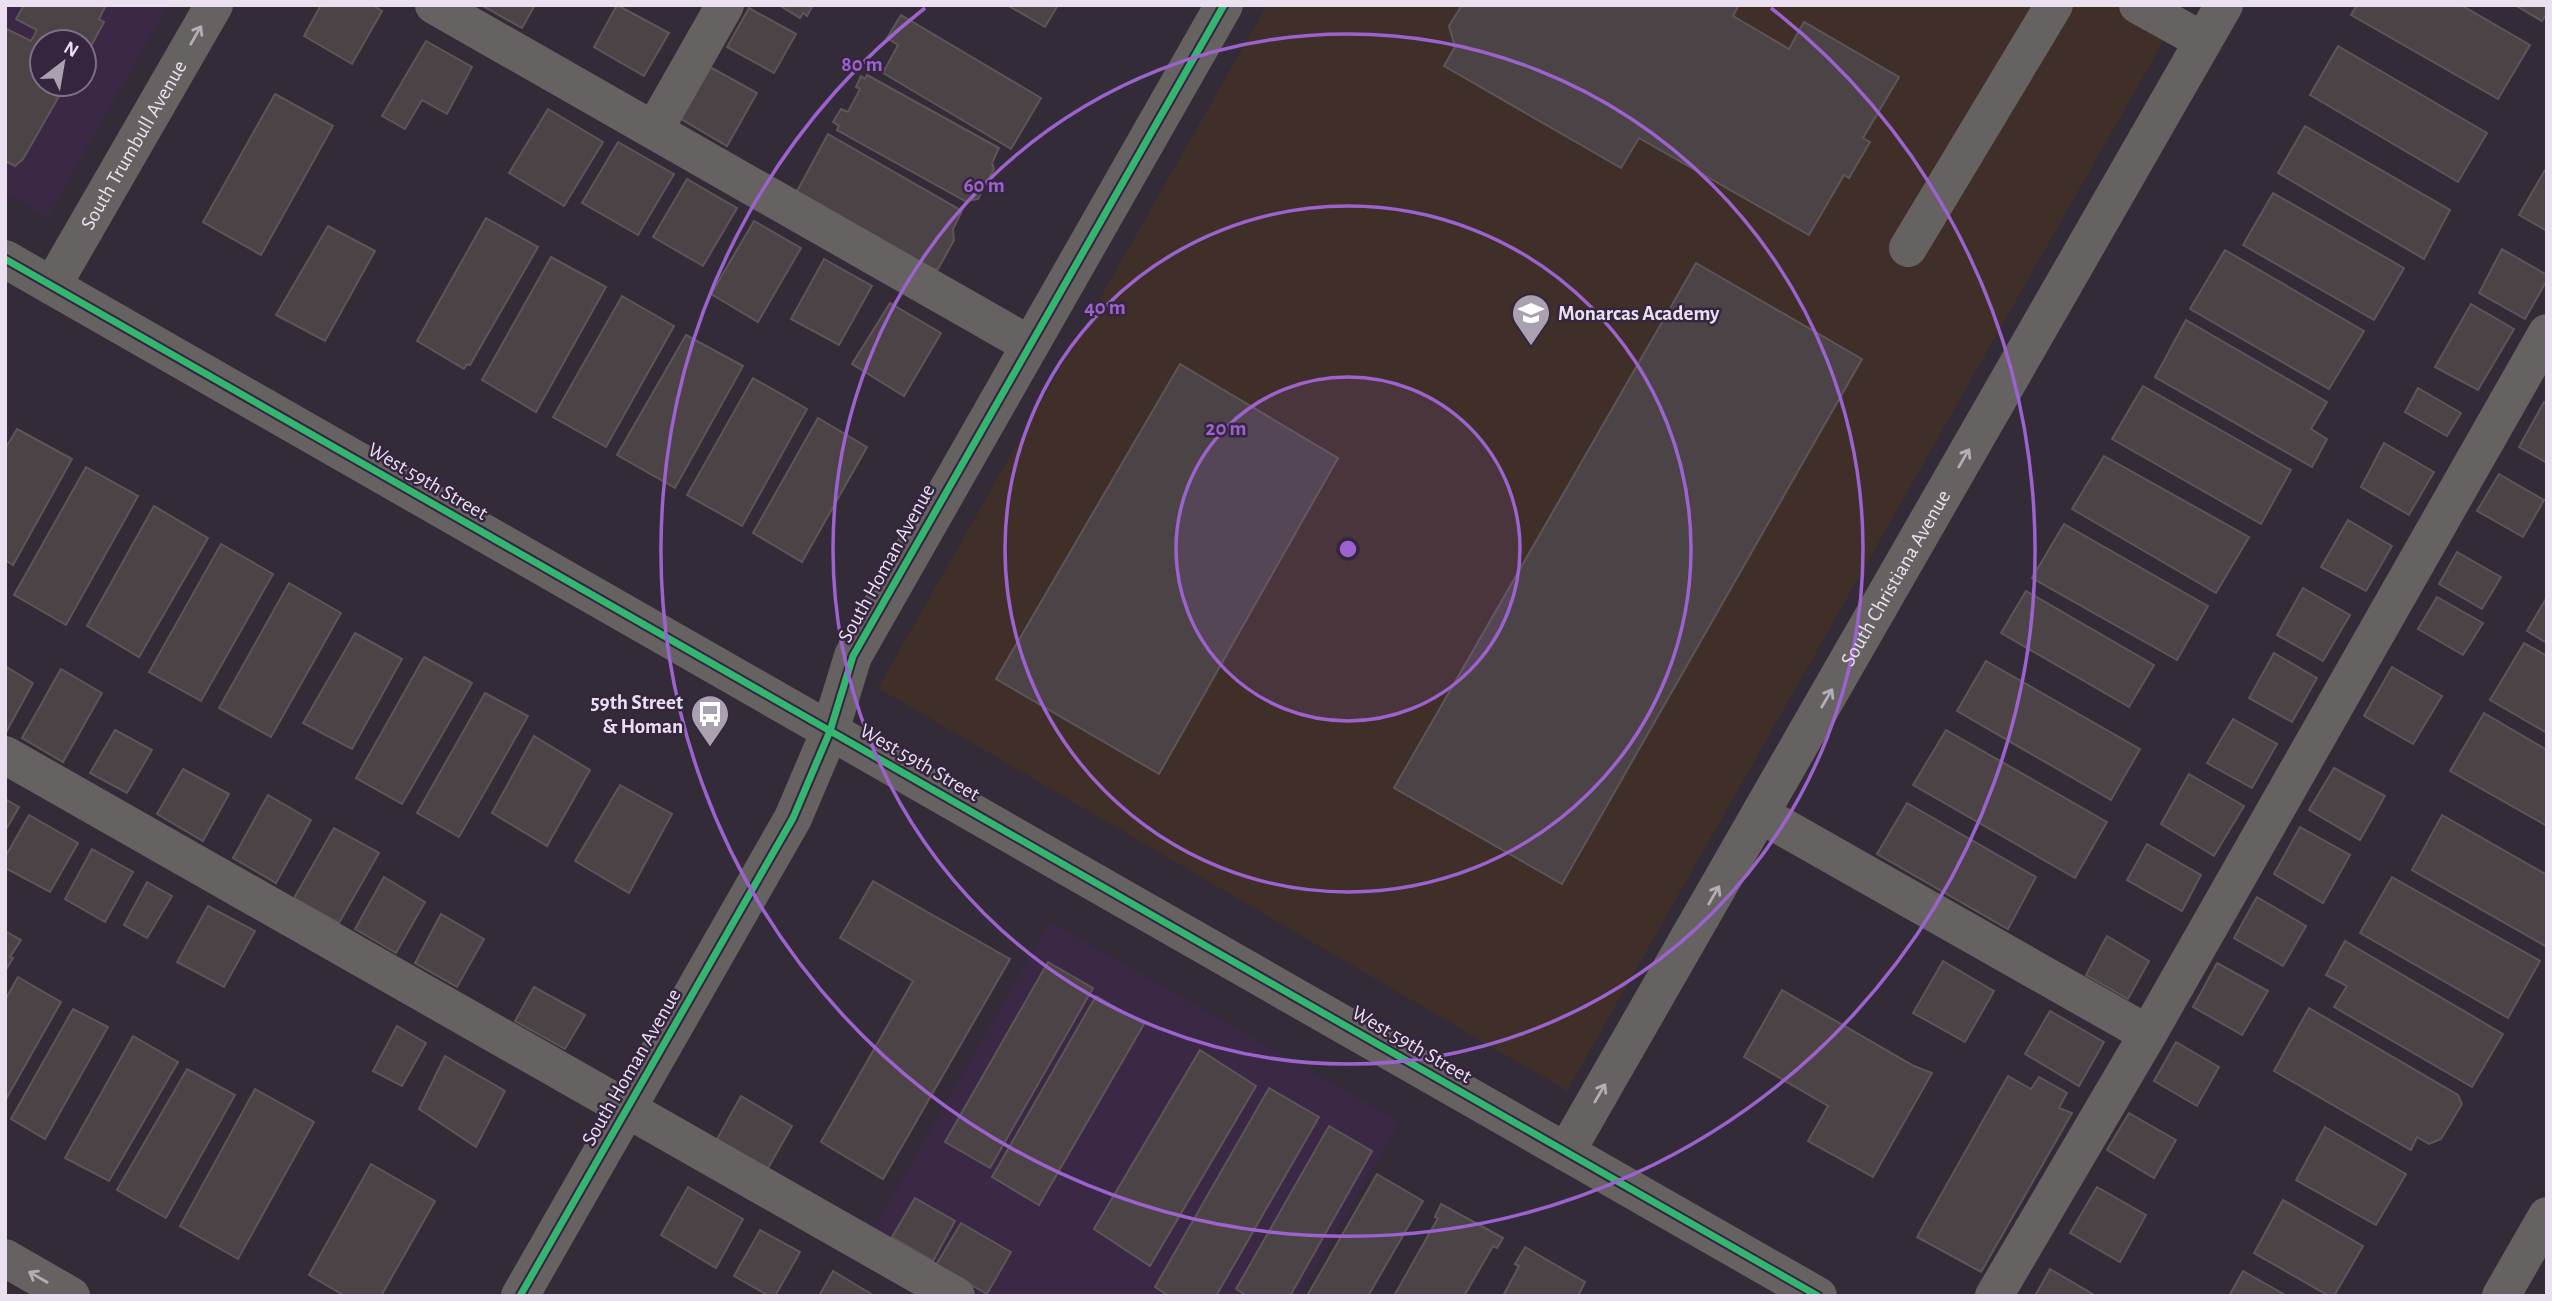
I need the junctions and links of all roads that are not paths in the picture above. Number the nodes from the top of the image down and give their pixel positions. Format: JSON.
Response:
{"nodes":[{"id":1,"x":214,"y":5,"type":"edge"},
{"id":2,"x":434,"y":5,"type":"edge"},
{"id":3,"x":725,"y":5,"type":"edge"},
{"id":4,"x":1224,"y":5,"type":"edge"},
{"id":5,"x":2054,"y":5,"type":"edge"},
{"id":6,"x":2138,"y":5,"type":"edge"},
{"id":7,"x":2224,"y":5,"type":"edge"},
{"id":8,"x":2203,"y":41,"type":"junction"},
{"id":9,"x":654,"y":130,"type":"junction"},
{"id":10,"x":1908,"y":248,"type":"dead end"},
{"id":11,"x":5,"y":259,"type":"edge"},
{"id":12,"x":52,"y":286,"type":"junction"},
{"id":13,"x":2547,"y":334,"type":"edge"},
{"id":14,"x":1030,"y":345,"type":"junction"},
{"id":15,"x":830,"y":731,"type":"junction"},
{"id":16,"x":5,"y":755,"type":"edge"},
{"id":17,"x":1760,"y":814,"type":"junction"},
{"id":18,"x":2148,"y":1034,"type":"junction"},
{"id":19,"x":628,"y":1108,"type":"junction"},
{"id":20,"x":1566,"y":1152,"type":"junction"},
{"id":21,"x":2547,"y":1216,"type":"edge"},
{"id":22,"x":5,"y":1258,"type":"edge"},
{"id":23,"x":2534,"y":1266,"type":"edge"},
{"id":24,"x":71,"y":1296,"type":"edge"},
{"id":25,"x":520,"y":1296,"type":"edge"},
{"id":26,"x":956,"y":1296,"type":"edge"},
{"id":27,"x":1818,"y":1296,"type":"edge"},
{"id":28,"x":1994,"y":1296,"type":"edge"},
{"id":29,"x":2501,"y":1296,"type":"edge"}],
"edges":[{"from":12,"to":1,"type":"street","name":"South Trumbull Avenue","one_way":true},
{"from":2,"to":9,"type":"street"},
{"from":3,"to":9,"type":"street"},
{"from":4,"to":14,"type":"street","name":"South Homan Avenue"},
{"from":5,"to":10,"type":"street"},
{"from":6,"to":8,"type":"street"},
{"from":7,"to":8,"type":"street","name":"South Christiana Avenue"},
{"from":17,"to":8,"type":"street","name":"South Christiana Avenue","one_way":true},
{"from":9,"to":14,"type":"street"},
{"from":11,"to":12,"type":"street","name":"West 59th Street"},
{"from":12,"to":15,"type":"street","name":"West 59th Street"},
{"from":13,"to":18,"type":"street"},
{"from":14,"to":15,"type":"street","name":"South Homan Avenue"},
{"from":15,"to":19,"type":"street","name":"South Homan Avenue"},
{"from":15,"to":20,"type":"street","name":"West 59th Street"},
{"from":16,"to":19,"type":"street"},
{"from":17,"to":18,"type":"street"},
{"from":20,"to":17,"type":"street","name":"South Christiana Avenue","one_way":true},
{"from":18,"to":28,"type":"street"},
{"from":19,"to":25,"type":"street","name":"South Homan Avenue"},
{"from":19,"to":26,"type":"street"},
{"from":20,"to":27,"type":"street","name":"West 59th Street"},
{"from":21,"to":23,"type":"street"},
{"from":24,"to":22,"type":"street","one_way":true},
{"from":23,"to":29,"type":"street"}]}
